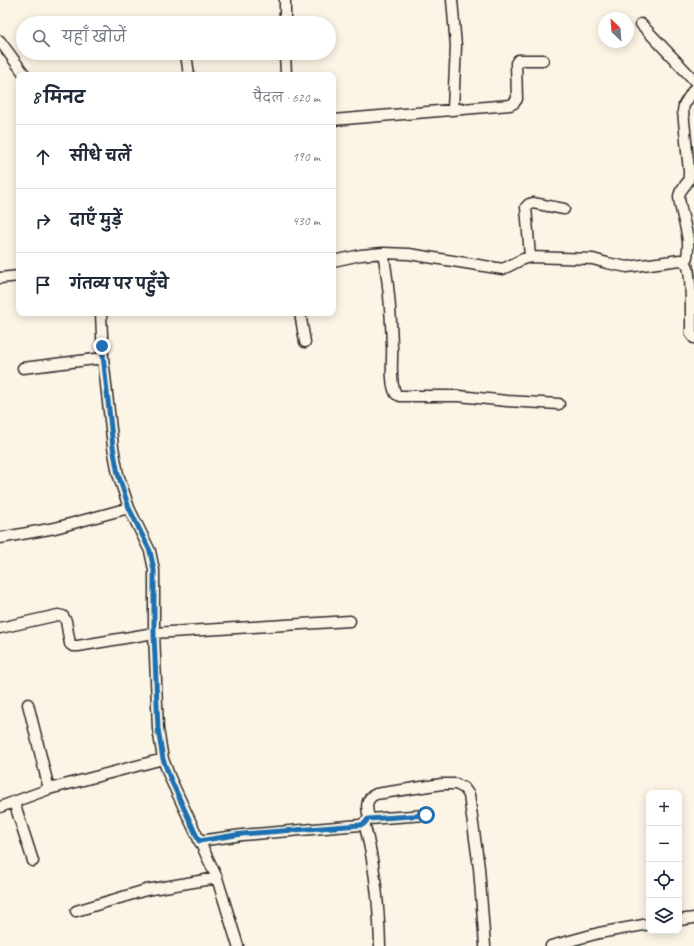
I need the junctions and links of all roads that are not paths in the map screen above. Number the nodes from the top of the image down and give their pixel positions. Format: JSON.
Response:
{"nodes":[{"id":1,"x":285,"y":0,"type":"edge"},
{"id":2,"x":452,"y":0,"type":"edge"},
{"id":3,"x":285,"y":16,"type":"edge"},
{"id":4,"x":641,"y":24,"type":"dead end"},
{"id":5,"x":0,"y":41,"type":"edge"},
{"id":6,"x":187,"y":60,"type":"edge"},
{"id":7,"x":285,"y":60,"type":"edge"},
{"id":8,"x":543,"y":60,"type":"dead end"},
{"id":9,"x":23,"y":72,"type":"edge"},
{"id":10,"x":189,"y":72,"type":"edge"},
{"id":11,"x":286,"y":72,"type":"edge"},
{"id":12,"x":694,"y":80,"type":"edge"},
{"id":13,"x":694,"y":89,"type":"edge"},
{"id":14,"x":453,"y":109,"type":"junction"},
{"id":15,"x":336,"y":120,"type":"edge"},
{"id":16,"x":564,"y":209,"type":"dead end"},
{"id":17,"x":383,"y":253,"type":"junction"},
{"id":18,"x":530,"y":258,"type":"junction"},
{"id":19,"x":336,"y":261,"type":"edge"},
{"id":20,"x":685,"y":263,"type":"junction"},
{"id":21,"x":16,"y":276,"type":"edge"},
{"id":22,"x":0,"y":278,"type":"edge"},
{"id":23,"x":101,"y":316,"type":"edge"},
{"id":24,"x":301,"y":316,"type":"edge"},
{"id":25,"x":694,"y":338,"type":"edge"},
{"id":26,"x":305,"y":342,"type":"dead end"},
{"id":27,"x":103,"y":358,"type":"junction"},
{"id":28,"x":23,"y":368,"type":"dead end"},
{"id":29,"x":559,"y":404,"type":"dead end"},
{"id":30,"x":129,"y":508,"type":"junction"},
{"id":31,"x":0,"y":538,"type":"edge"},
{"id":32,"x":350,"y":621,"type":"dead end"},
{"id":33,"x":0,"y":628,"type":"edge"},
{"id":34,"x":154,"y":634,"type":"junction"},
{"id":35,"x":28,"y":704,"type":"dead end"},
{"id":36,"x":163,"y":759,"type":"junction"},
{"id":37,"x":49,"y":789,"type":"junction"},
{"id":38,"x":14,"y":802,"type":"junction"},
{"id":39,"x":0,"y":807,"type":"edge"},
{"id":40,"x":426,"y":815,"type":"dead end"},
{"id":41,"x":366,"y":821,"type":"junction"},
{"id":42,"x":199,"y":841,"type":"junction"},
{"id":43,"x":33,"y":861,"type":"dead end"},
{"id":44,"x":217,"y":878,"type":"junction"},
{"id":45,"x":76,"y":911,"type":"dead end"},
{"id":46,"x":694,"y":918,"type":"edge"},
{"id":47,"x":682,"y":920,"type":"edge"},
{"id":48,"x":646,"y":925,"type":"edge"},
{"id":49,"x":238,"y":946,"type":"edge"},
{"id":50,"x":380,"y":946,"type":"edge"},
{"id":51,"x":485,"y":946,"type":"edge"},
{"id":52,"x":551,"y":946,"type":"edge"}],
"edges":[{"from":1,"to":3,"type":"street"},
{"from":2,"to":14,"type":"street"},
{"from":4,"to":12,"type":"street"},
{"from":5,"to":9,"type":"street"},
{"from":6,"to":10,"type":"street"},
{"from":7,"to":11,"type":"street"},
{"from":8,"to":14,"type":"street"},
{"from":13,"to":20,"type":"street"},
{"from":14,"to":15,"type":"street"},
{"from":16,"to":18,"type":"street"},
{"from":17,"to":18,"type":"street"},
{"from":17,"to":19,"type":"street"},
{"from":17,"to":29,"type":"street"},
{"from":18,"to":20,"type":"street"},
{"from":20,"to":25,"type":"street"},
{"from":21,"to":22,"type":"street"},
{"from":23,"to":27,"type":"street"},
{"from":24,"to":26,"type":"street"},
{"from":27,"to":28,"type":"street"},
{"from":27,"to":30,"type":"street"},
{"from":30,"to":31,"type":"street"},
{"from":30,"to":34,"type":"street"},
{"from":32,"to":34,"type":"street"},
{"from":33,"to":34,"type":"street"},
{"from":34,"to":36,"type":"street"},
{"from":35,"to":37,"type":"street"},
{"from":36,"to":37,"type":"street"},
{"from":36,"to":42,"type":"street"},
{"from":37,"to":38,"type":"street"},
{"from":38,"to":39,"type":"street"},
{"from":38,"to":43,"type":"street"},
{"from":40,"to":41,"type":"street"},
{"from":41,"to":42,"type":"street"},
{"from":41,"to":50,"type":"street"},
{"from":41,"to":51,"type":"street"},
{"from":42,"to":44,"type":"street"},
{"from":44,"to":45,"type":"street"},
{"from":44,"to":49,"type":"street"},
{"from":46,"to":47,"type":"street"},
{"from":48,"to":52,"type":"street"}]}
